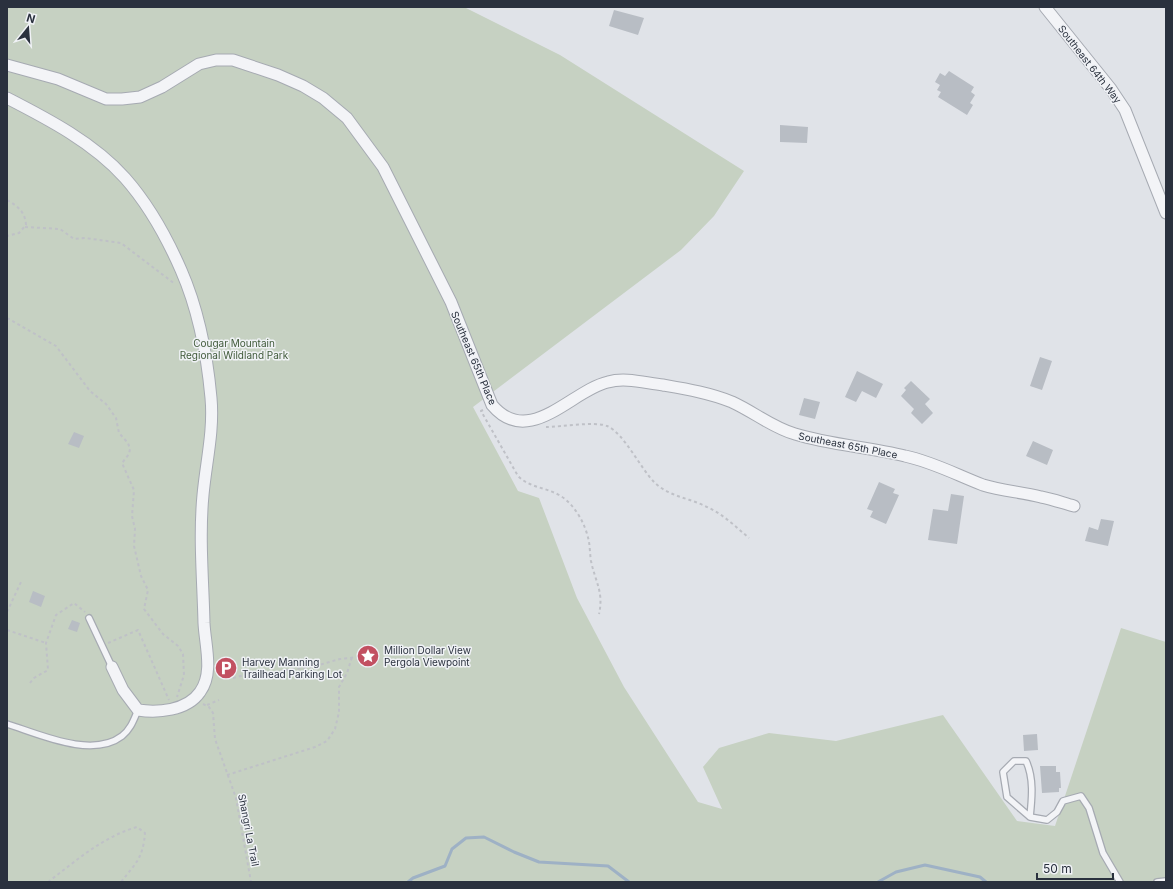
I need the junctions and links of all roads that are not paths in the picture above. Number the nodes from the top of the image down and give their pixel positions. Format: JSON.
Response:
{"nodes":[{"id":1,"x":1045,"y":7,"type":"edge"},
{"id":2,"x":7,"y":65,"type":"edge"},
{"id":3,"x":7,"y":98,"type":"edge"},
{"id":4,"x":1166,"y":213,"type":"edge"},
{"id":5,"x":1074,"y":506,"type":"dead end"},
{"id":6,"x":89,"y":618,"type":"road end"},
{"id":7,"x":112,"y":667,"type":"joint"},
{"id":8,"x":138,"y":710,"type":"junction"},
{"id":9,"x":7,"y":724,"type":"edge"},
{"id":10,"x":1030,"y":817,"type":"junction"},
{"id":11,"x":1166,"y":881,"type":"edge"},
{"id":12,"x":1120,"y":882,"type":"edge"},
{"id":13,"x":1157,"y":882,"type":"edge"}],
"edges":[{"from":1,"to":4,"type":"street","name":"Southeast 64th Way"},
{"from":2,"to":5,"type":"street","name":"Southeast 65th Place"},
{"from":3,"to":8,"type":"street"},
{"from":6,"to":7,"type":"lane"},
{"from":7,"to":8,"type":"street"},
{"from":8,"to":9,"type":"lane"},
{"from":10,"to":10,"type":"lane"},
{"from":10,"to":12,"type":"lane"},
{"from":11,"to":13,"type":"lane"}]}
